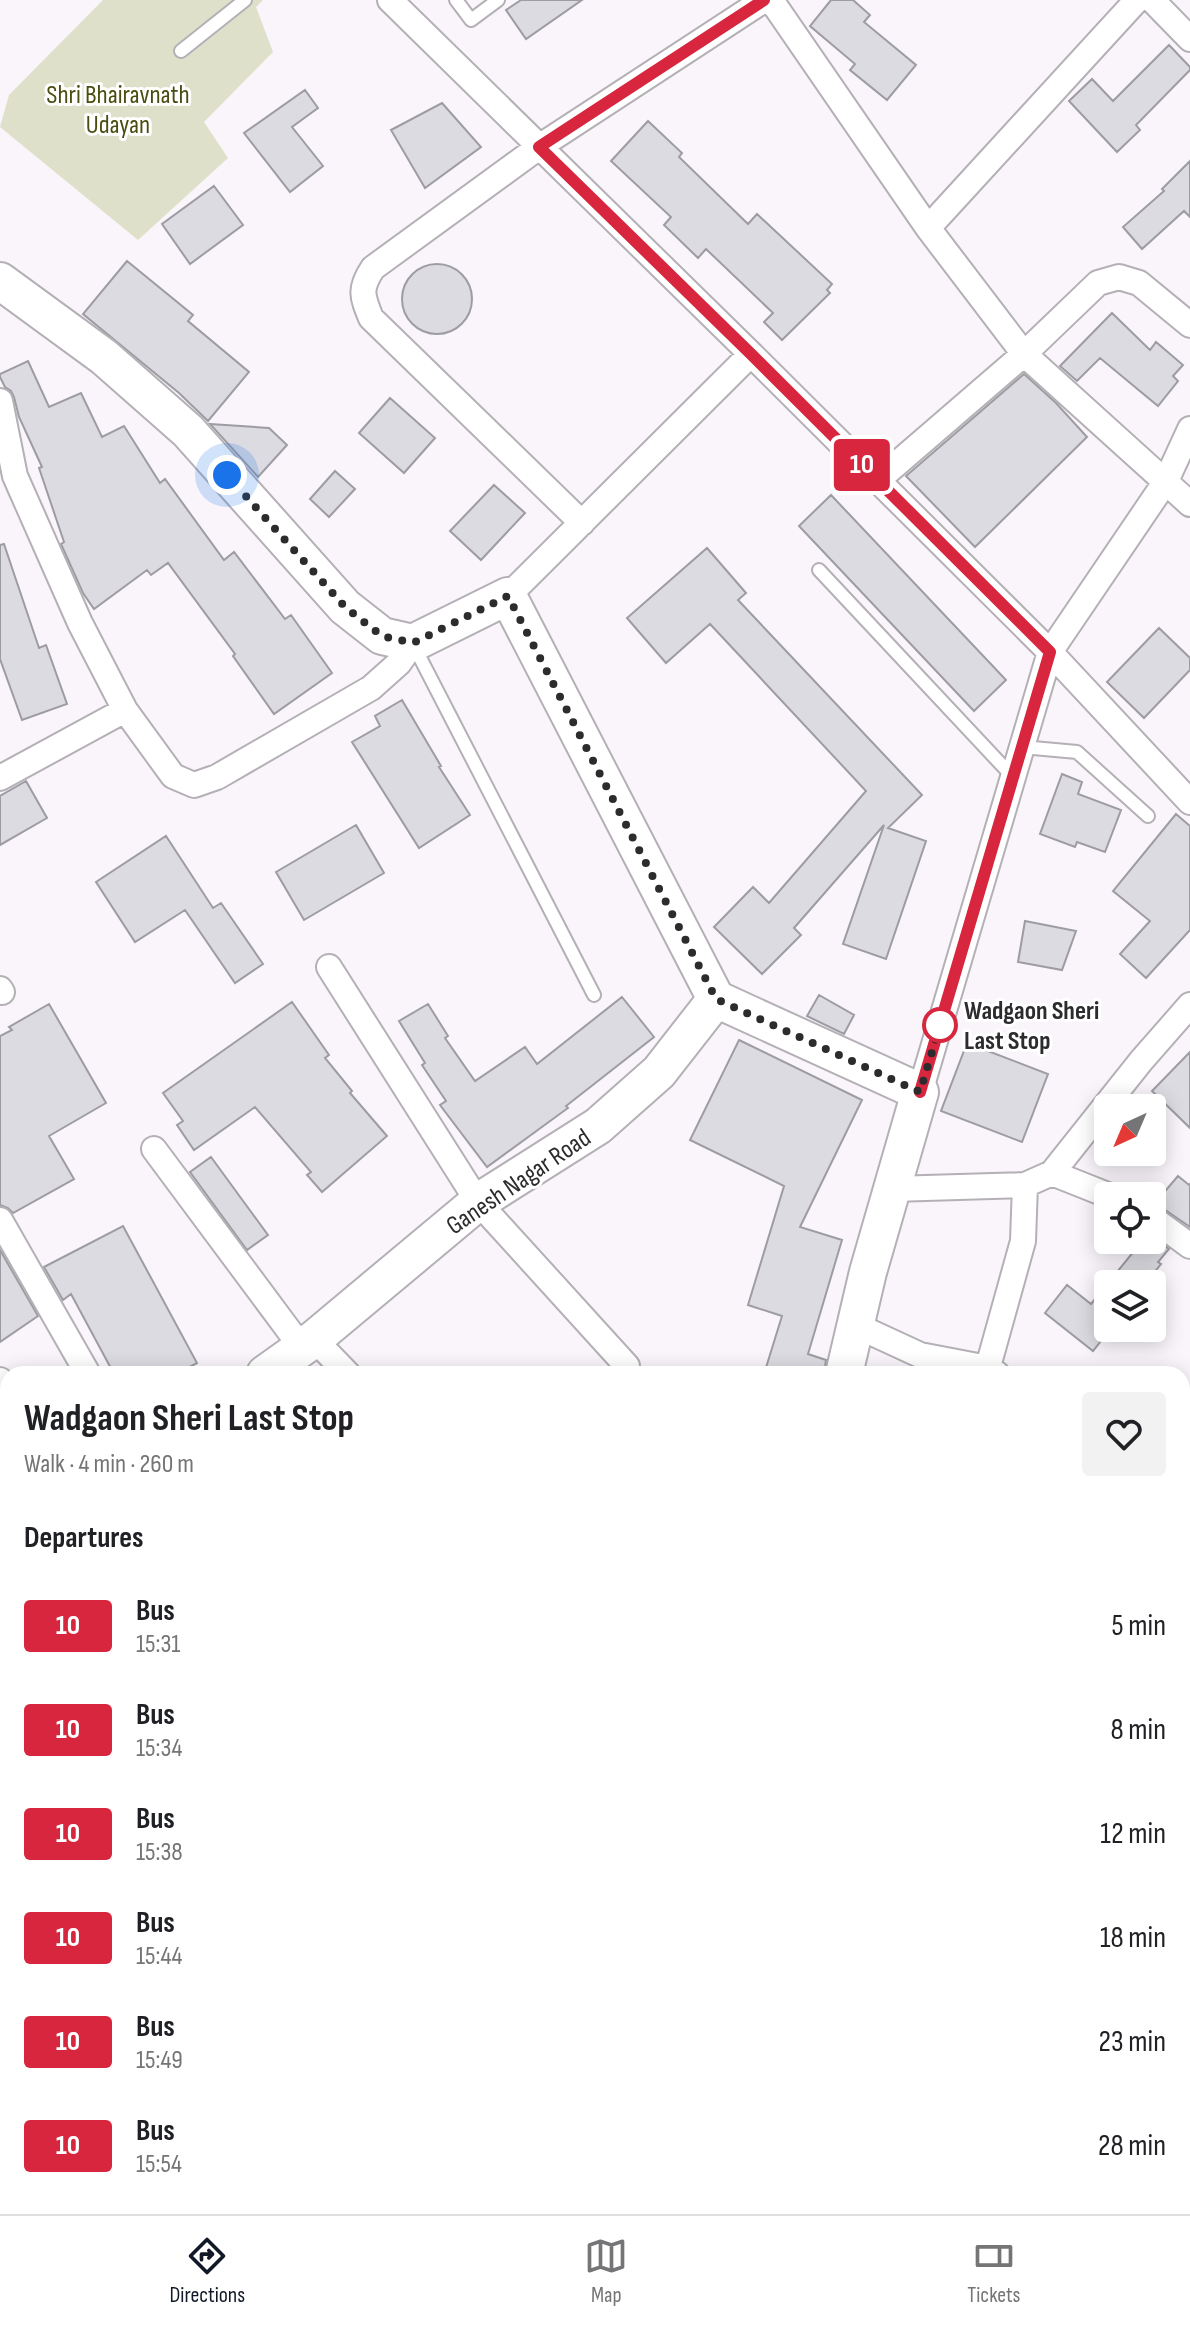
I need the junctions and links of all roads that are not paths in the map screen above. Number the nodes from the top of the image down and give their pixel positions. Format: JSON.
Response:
{"nodes":[{"id":1,"x":245,"y":0,"type":"edge"},
{"id":2,"x":390,"y":0,"type":"edge"},
{"id":3,"x":456,"y":0,"type":"edge"},
{"id":4,"x":498,"y":0,"type":"edge"},
{"id":5,"x":764,"y":0,"type":"edge"},
{"id":6,"x":771,"y":0,"type":"edge"},
{"id":7,"x":1137,"y":0,"type":"edge"},
{"id":8,"x":1152,"y":0,"type":"edge"},
{"id":9,"x":1190,"y":39,"type":"edge"},
{"id":10,"x":181,"y":51,"type":"dead end"},
{"id":11,"x":539,"y":147,"type":"junction"},
{"id":12,"x":928,"y":228,"type":"junction"},
{"id":13,"x":0,"y":281,"type":"edge"},
{"id":14,"x":1190,"y":325,"type":"edge"},
{"id":15,"x":751,"y":354,"type":"junction"},
{"id":16,"x":1024,"y":354,"type":"junction"},
{"id":17,"x":0,"y":401,"type":"edge"},
{"id":18,"x":1190,"y":429,"type":"edge"},
{"id":19,"x":878,"y":480,"type":"junction"},
{"id":20,"x":1166,"y":481,"type":"junction"},
{"id":21,"x":1190,"y":504,"type":"edge"},
{"id":22,"x":582,"y":523,"type":"junction"},
{"id":23,"x":819,"y":570,"type":"dead end"},
{"id":24,"x":508,"y":596,"type":"junction"},
{"id":25,"x":413,"y":643,"type":"junction"},
{"id":26,"x":1050,"y":652,"type":"junction"},
{"id":27,"x":125,"y":710,"type":"junction"},
{"id":28,"x":1022,"y":747,"type":"junction"},
{"id":29,"x":1013,"y":777,"type":"junction"},
{"id":30,"x":0,"y":778,"type":"edge"},
{"id":31,"x":1190,"y":802,"type":"edge"},
{"id":32,"x":1148,"y":816,"type":"dead end"},
{"id":33,"x":329,"y":967,"type":"dead end"},
{"id":34,"x":594,"y":995,"type":"dead end"},
{"id":35,"x":716,"y":999,"type":"junction"},
{"id":36,"x":1190,"y":1005,"type":"edge"},
{"id":37,"x":920,"y":1092,"type":"junction"},
{"id":38,"x":154,"y":1149,"type":"dead end"},
{"id":39,"x":1052,"y":1173,"type":"junction"},
{"id":40,"x":1025,"y":1185,"type":"junction"},
{"id":41,"x":892,"y":1189,"type":"junction"},
{"id":42,"x":1094,"y":1190,"type":"edge"},
{"id":43,"x":478,"y":1202,"type":"junction"},
{"id":44,"x":0,"y":1220,"type":"edge"},
{"id":45,"x":1166,"y":1228,"type":"edge"},
{"id":46,"x":1190,"y":1246,"type":"edge"},
{"id":47,"x":855,"y":1325,"type":"junction"},
{"id":48,"x":308,"y":1344,"type":"junction"},
{"id":49,"x":83,"y":1366,"type":"edge"},
{"id":50,"x":276,"y":1366,"type":"edge"},
{"id":51,"x":337,"y":1366,"type":"edge"},
{"id":52,"x":627,"y":1366,"type":"dead end"},
{"id":53,"x":846,"y":1366,"type":"edge"},
{"id":54,"x":965,"y":1366,"type":"edge"},
{"id":55,"x":992,"y":1366,"type":"edge"}],
"edges":[{"from":1,"to":10,"type":"lane"},
{"from":2,"to":11,"type":"street"},
{"from":3,"to":4,"type":"lane"},
{"from":5,"to":11,"type":"street"},
{"from":6,"to":12,"type":"street"},
{"from":7,"to":12,"type":"street"},
{"from":8,"to":9,"type":"street"},
{"from":11,"to":15,"type":"street"},
{"from":11,"to":22,"type":"street"},
{"from":12,"to":16,"type":"street"},
{"from":13,"to":25,"type":"street"},
{"from":14,"to":16,"type":"street"},
{"from":15,"to":19,"type":"street"},
{"from":15,"to":22,"type":"street"},
{"from":16,"to":19,"type":"street"},
{"from":16,"to":20,"type":"street"},
{"from":17,"to":27,"type":"street"},
{"from":18,"to":20,"type":"street"},
{"from":19,"to":26,"type":"street"},
{"from":20,"to":21,"type":"street"},
{"from":20,"to":26,"type":"street"},
{"from":22,"to":24,"type":"street"},
{"from":23,"to":29,"type":"lane"},
{"from":24,"to":25,"type":"street"},
{"from":24,"to":35,"type":"street"},
{"from":25,"to":27,"type":"street"},
{"from":25,"to":34,"type":"lane"},
{"from":26,"to":28,"type":"street"},
{"from":26,"to":31,"type":"street"},
{"from":27,"to":30,"type":"street"},
{"from":28,"to":29,"type":"street"},
{"from":28,"to":32,"type":"lane"},
{"from":29,"to":37,"type":"street"},
{"from":33,"to":43,"type":"street"},
{"from":35,"to":37,"type":"street"},
{"from":35,"to":43,"type":"street","name":"Ganesh Nagar Road"},
{"from":36,"to":39,"type":"street"},
{"from":37,"to":41,"type":"street"},
{"from":38,"to":48,"type":"street"},
{"from":39,"to":40,"type":"street"},
{"from":39,"to":42,"type":"street"},
{"from":40,"to":41,"type":"street"},
{"from":40,"to":55,"type":"street"},
{"from":41,"to":47,"type":"street"},
{"from":43,"to":48,"type":"street","name":"Ganesh Nagar Road"},
{"from":43,"to":52,"type":"street"},
{"from":44,"to":49,"type":"street"},
{"from":45,"to":46,"type":"street"},
{"from":47,"to":53,"type":"street"},
{"from":47,"to":54,"type":"street"},
{"from":48,"to":50,"type":"street","name":"Ganesh Nagar Road"},
{"from":48,"to":51,"type":"street"}]}
